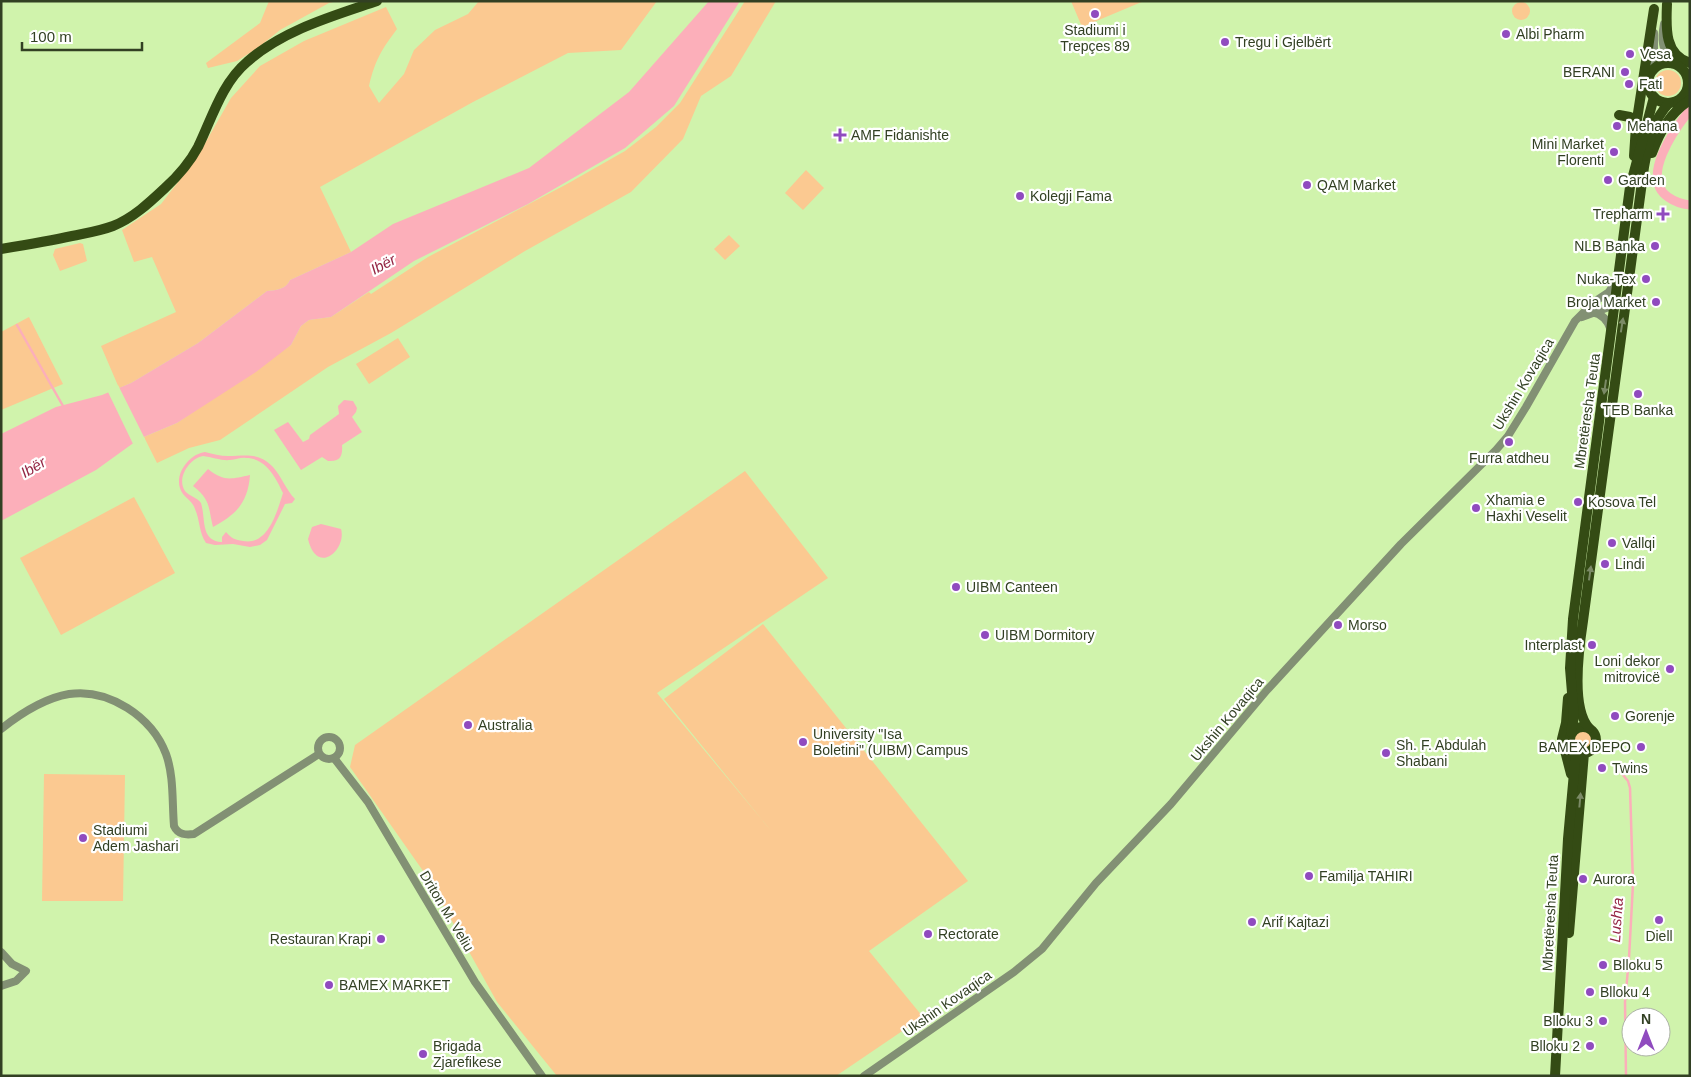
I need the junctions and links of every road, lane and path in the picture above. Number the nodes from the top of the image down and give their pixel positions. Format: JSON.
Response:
{"nodes":[{"id":1,"x":377,"y":1,"type":"edge"},
{"id":2,"x":1667,"y":3,"type":"edge"},
{"id":3,"x":1654,"y":5,"type":"edge"},
{"id":4,"x":1683,"y":67,"type":"edge"},
{"id":5,"x":1654,"y":70,"type":"junction"},
{"id":6,"x":1689,"y":87,"type":"edge"},
{"id":7,"x":1654,"y":97,"type":"junction"},
{"id":8,"x":1690,"y":100,"type":"edge"},
{"id":9,"x":1669,"y":103,"type":"junction"},
{"id":10,"x":1619,"y":115,"type":"dead end"},
{"id":11,"x":1636,"y":126,"type":"junction"},
{"id":12,"x":1633,"y":172,"type":"junction"},
{"id":13,"x":1641,"y":192,"type":"junction"},
{"id":14,"x":1,"y":249,"type":"edge"},
{"id":15,"x":1618,"y":277,"type":"junction"},
{"id":16,"x":1620,"y":303,"type":"junction"},
{"id":17,"x":1592,"y":312,"type":"junction"},
{"id":18,"x":1566,"y":335,"type":"junction"},
{"id":19,"x":1612,"y":335,"type":"junction"},
{"id":20,"x":1570,"y":668,"type":"junction"},
{"id":21,"x":1589,"y":728,"type":"junction"},
{"id":22,"x":1,"y":729,"type":"edge"},
{"id":23,"x":1571,"y":732,"type":"junction"},
{"id":24,"x":1580,"y":752,"type":"junction"},
{"id":25,"x":319,"y":754,"type":"junction"},
{"id":26,"x":334,"y":758,"type":"junction"},
{"id":27,"x":1573,"y":779,"type":"junction"},
{"id":28,"x":1,"y":952,"type":"edge"},
{"id":29,"x":1,"y":986,"type":"edge"},
{"id":30,"x":542,"y":1076,"type":"edge"},
{"id":31,"x":864,"y":1076,"type":"edge"},
{"id":32,"x":1555,"y":1076,"type":"edge"},
{"id":33,"x":1560,"y":1076,"type":"edge"}],
"edges":[{"from":1,"to":14,"type":"main road"},
{"from":2,"to":4,"type":"main road"},
{"from":2,"to":4,"type":"street"},
{"from":3,"to":5,"type":"street"},
{"from":3,"to":11,"type":"main road"},
{"from":4,"to":5,"type":"main road"},
{"from":4,"to":6,"type":"main road"},
{"from":5,"to":7,"type":"main road"},
{"from":6,"to":9,"type":"main road"},
{"from":7,"to":9,"type":"main road"},
{"from":7,"to":12,"type":"main road","name":"Mbretëresha Teuta"},
{"from":8,"to":13,"type":"main road"},
{"from":9,"to":13,"type":"main road","name":"Mbretëresha Teuta"},
{"from":10,"to":11,"type":"main road"},
{"from":11,"to":12,"type":"main road"},
{"from":12,"to":15,"type":"main road","name":"Mbretëresha Teuta"},
{"from":13,"to":16,"type":"main road","name":"Mbretëresha Teuta"},
{"from":15,"to":16,"type":"main road","name":"Mbretëresha Teuta"},
{"from":15,"to":18,"type":"street","name":"Ukshin Kovaqica"},
{"from":16,"to":17,"type":"street","name":"Ukshin Kovaqica"},
{"from":16,"to":19,"type":"main road","name":"Mbretëresha Teuta"},
{"from":21,"to":16,"type":"main road","name":"Mbretëresha Teuta","one_way":true},
{"from":17,"to":18,"type":"street","name":"Ukshin Kovaqica"},
{"from":17,"to":19,"type":"street"},
{"from":18,"to":31,"type":"street","name":"Ukshin Kovaqica"},
{"from":19,"to":20,"type":"main road","name":"Mbretëresha Teuta","one_way":true},
{"from":20,"to":23,"type":"main road","name":"Mbretëresha Teuta"},
{"from":20,"to":27,"type":"main road"},
{"from":21,"to":23,"type":"main road"},
{"from":21,"to":24,"type":"main road"},
{"from":22,"to":25,"type":"street"},
{"from":23,"to":24,"type":"main road"},
{"from":24,"to":27,"type":"main road","name":"Mbretëresha Teuta"},
{"from":33,"to":24,"type":"main road","name":"Mbretëresha Teuta","one_way":true},
{"from":25,"to":26,"type":"street"},
{"from":25,"to":26,"type":"street"},
{"from":26,"to":30,"type":"street","name":"Driton M. Veliu"},
{"from":27,"to":32,"type":"main road","name":"Mbretëresha Teuta"},
{"from":28,"to":29,"type":"street"}]}
